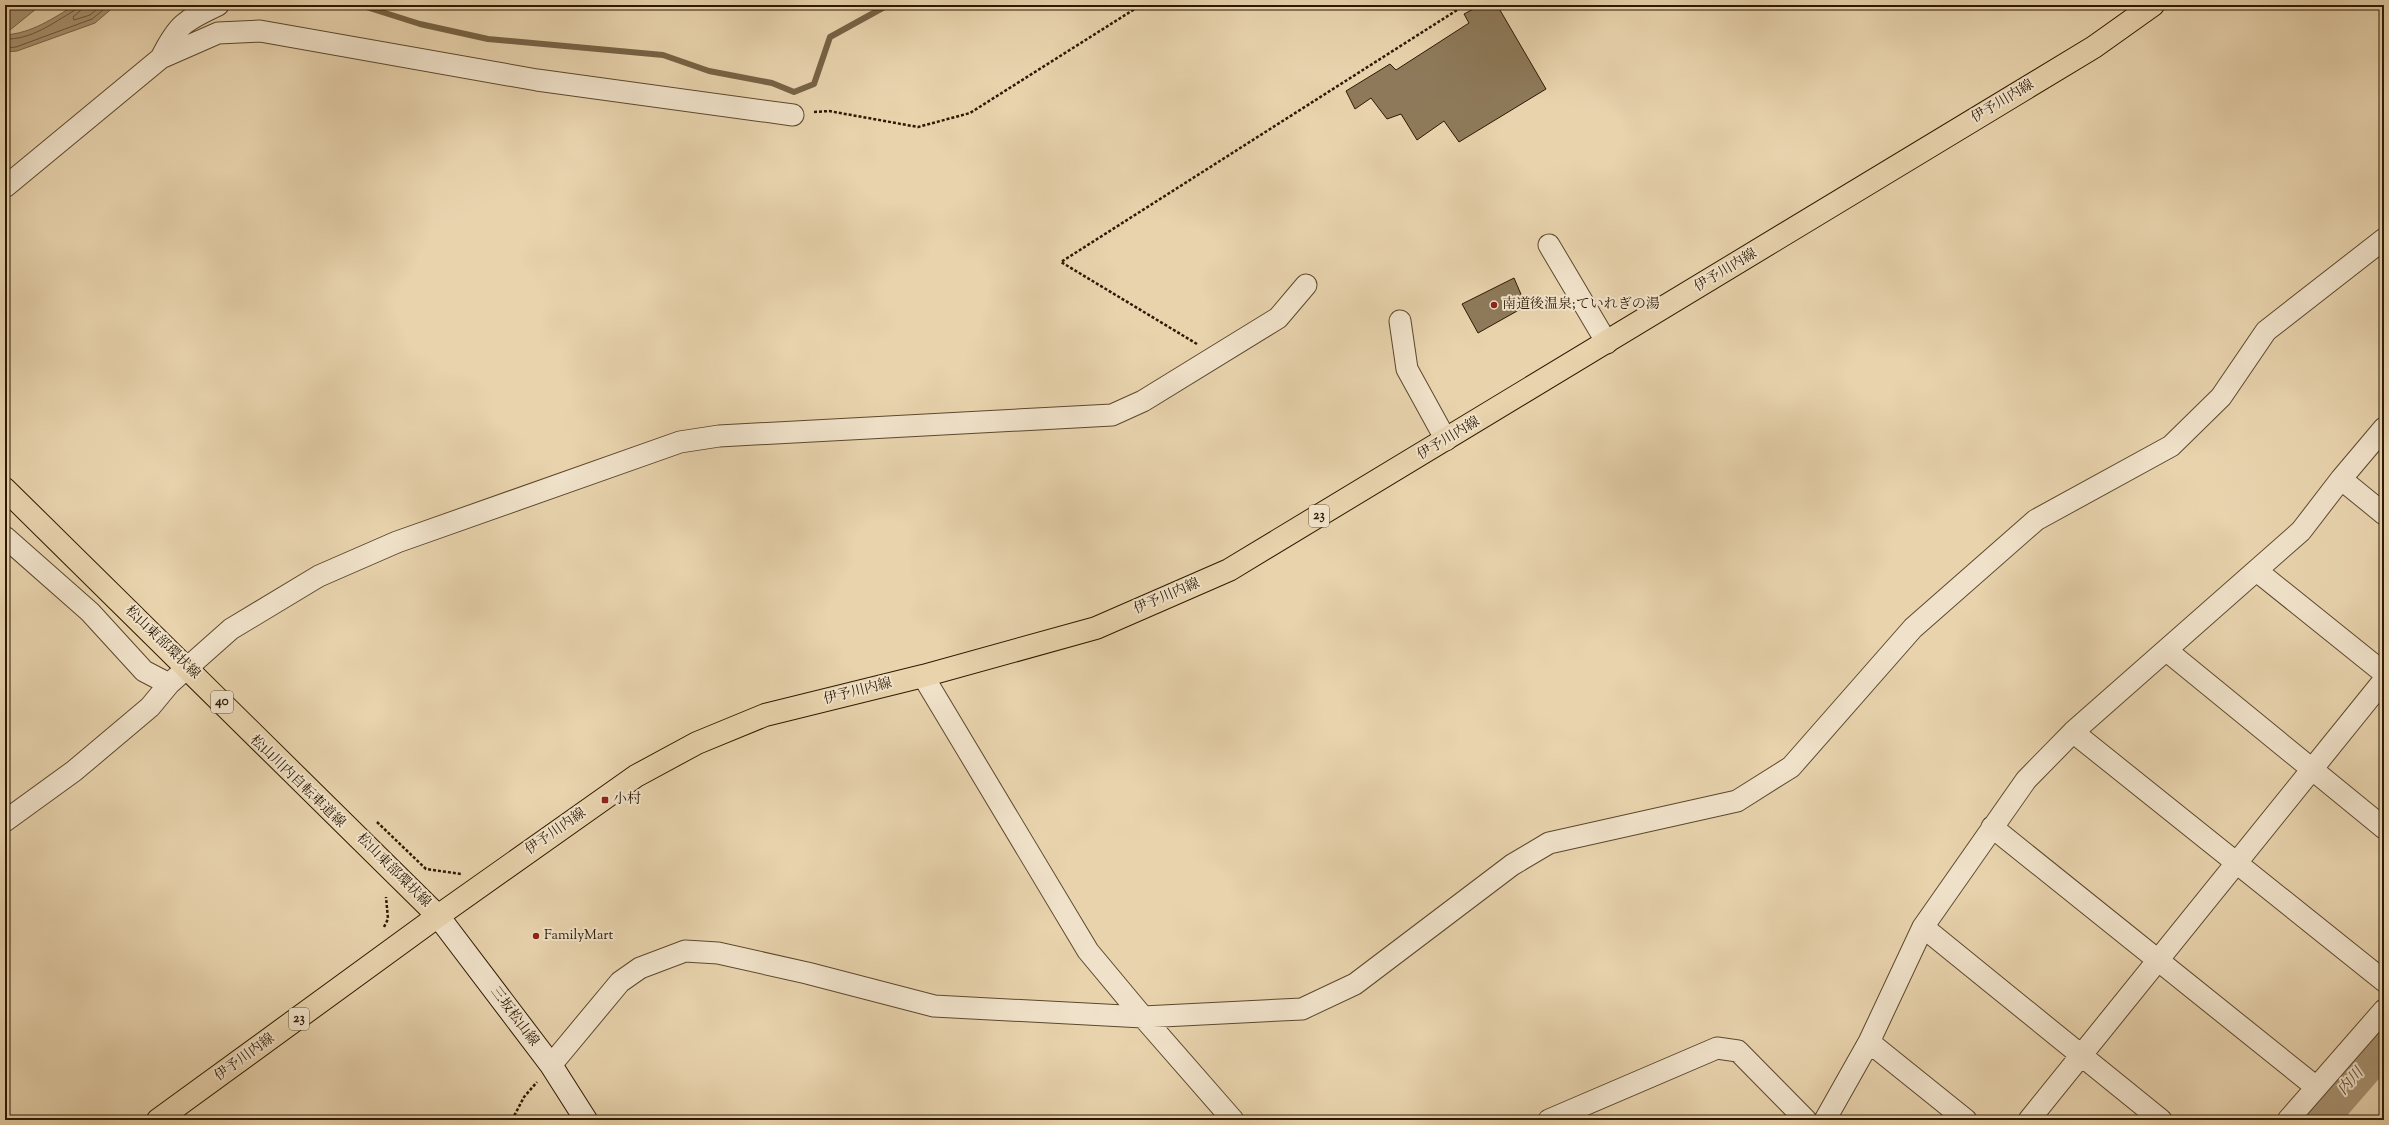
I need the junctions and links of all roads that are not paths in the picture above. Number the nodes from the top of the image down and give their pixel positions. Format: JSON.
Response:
{"nodes":[{"id":1,"x":218,"y":5,"type":"edge"},
{"id":2,"x":2153,"y":5,"type":"edge"},
{"id":3,"x":161,"y":58,"type":"junction"},
{"id":4,"x":794,"y":115,"type":"road end"},
{"id":5,"x":5,"y":187,"type":"edge"},
{"id":6,"x":2384,"y":239,"type":"edge"},
{"id":7,"x":1549,"y":244,"type":"dead end"},
{"id":8,"x":1306,"y":285,"type":"dead end"},
{"id":9,"x":1400,"y":321,"type":"dead end"},
{"id":10,"x":1607,"y":343,"type":"junction"},
{"id":11,"x":2384,"y":428,"type":"edge"},
{"id":12,"x":1446,"y":440,"type":"junction"},
{"id":13,"x":2341,"y":479,"type":"junction"},
{"id":14,"x":5,"y":489,"type":"edge"},
{"id":15,"x":2384,"y":514,"type":"edge"},
{"id":16,"x":5,"y":537,"type":"edge"},
{"id":17,"x":2257,"y":571,"type":"junction"},
{"id":18,"x":2166,"y":650,"type":"junction"},
{"id":19,"x":186,"y":667,"type":"junction"},
{"id":20,"x":2384,"y":673,"type":"edge"},
{"id":21,"x":923,"y":676,"type":"junction"},
{"id":22,"x":2384,"y":680,"type":"edge"},
{"id":23,"x":169,"y":684,"type":"junction"},
{"id":24,"x":2073,"y":732,"type":"junction"},
{"id":25,"x":2312,"y":770,"type":"junction"},
{"id":26,"x":5,"y":821,"type":"edge"},
{"id":27,"x":1992,"y":827,"type":"junction"},
{"id":28,"x":2384,"y":828,"type":"edge"},
{"id":29,"x":2237,"y":862,"type":"junction"},
{"id":30,"x":438,"y":916,"type":"junction"},
{"id":31,"x":1923,"y":927,"type":"junction"},
{"id":32,"x":2158,"y":959,"type":"junction"},
{"id":33,"x":2384,"y":981,"type":"edge"},
{"id":34,"x":2384,"y":1010,"type":"edge"},
{"id":35,"x":1143,"y":1017,"type":"junction"},
{"id":36,"x":1869,"y":1042,"type":"junction"},
{"id":37,"x":2082,"y":1055,"type":"junction"},
{"id":38,"x":551,"y":1065,"type":"junction"},
{"id":39,"x":2316,"y":1087,"type":"junction"},
{"id":40,"x":158,"y":1120,"type":"edge"},
{"id":41,"x":586,"y":1120,"type":"edge"},
{"id":42,"x":1233,"y":1120,"type":"edge"},
{"id":43,"x":1549,"y":1120,"type":"edge"},
{"id":44,"x":1806,"y":1120,"type":"edge"},
{"id":45,"x":1825,"y":1120,"type":"edge"},
{"id":46,"x":1966,"y":1120,"type":"edge"},
{"id":47,"x":2029,"y":1120,"type":"edge"},
{"id":48,"x":2160,"y":1120,"type":"edge"},
{"id":49,"x":2288,"y":1120,"type":"edge"}],
"edges":[{"from":1,"to":3,"type":"street"},
{"from":2,"to":10,"type":"main road","name":"伊予川内線","number":"23"},
{"from":3,"to":4,"type":"street"},
{"from":3,"to":5,"type":"street"},
{"from":6,"to":35,"type":"street"},
{"from":7,"to":10,"type":"street"},
{"from":8,"to":19,"type":"street"},
{"from":9,"to":12,"type":"street"},
{"from":10,"to":12,"type":"main road","name":"伊予川内線","number":"23"},
{"from":11,"to":13,"type":"street"},
{"from":12,"to":21,"type":"main road","name":"伊予川内線","number":"23"},
{"from":13,"to":15,"type":"street"},
{"from":13,"to":17,"type":"street"},
{"from":14,"to":19,"type":"main road","name":"松山東部環状線","number":"40"},
{"from":16,"to":23,"type":"street"},
{"from":17,"to":18,"type":"street"},
{"from":17,"to":20,"type":"street"},
{"from":18,"to":24,"type":"street"},
{"from":18,"to":25,"type":"street"},
{"from":19,"to":23,"type":"street"},
{"from":19,"to":30,"type":"main road","name":"松山東部環状線","number":"40"},
{"from":21,"to":30,"type":"main road","name":"伊予川内線","number":"23"},
{"from":21,"to":35,"type":"street"},
{"from":22,"to":25,"type":"street"},
{"from":23,"to":26,"type":"street"},
{"from":24,"to":27,"type":"street"},
{"from":24,"to":29,"type":"street"},
{"from":25,"to":28,"type":"street"},
{"from":25,"to":29,"type":"street"},
{"from":27,"to":31,"type":"street"},
{"from":27,"to":32,"type":"street"},
{"from":29,"to":32,"type":"street"},
{"from":29,"to":33,"type":"street"},
{"from":30,"to":38,"type":"main road","name":"三坂松山線"},
{"from":30,"to":40,"type":"main road","name":"伊予川内線","number":"23"},
{"from":31,"to":36,"type":"street"},
{"from":31,"to":37,"type":"street"},
{"from":32,"to":37,"type":"street"},
{"from":32,"to":39,"type":"street"},
{"from":34,"to":39,"type":"street"},
{"from":35,"to":38,"type":"street"},
{"from":35,"to":42,"type":"street"},
{"from":36,"to":45,"type":"street"},
{"from":36,"to":46,"type":"street"},
{"from":37,"to":47,"type":"street"},
{"from":37,"to":48,"type":"street"},
{"from":38,"to":41,"type":"main road","name":"三坂松山線"},
{"from":39,"to":49,"type":"street"},
{"from":43,"to":44,"type":"street"}]}
